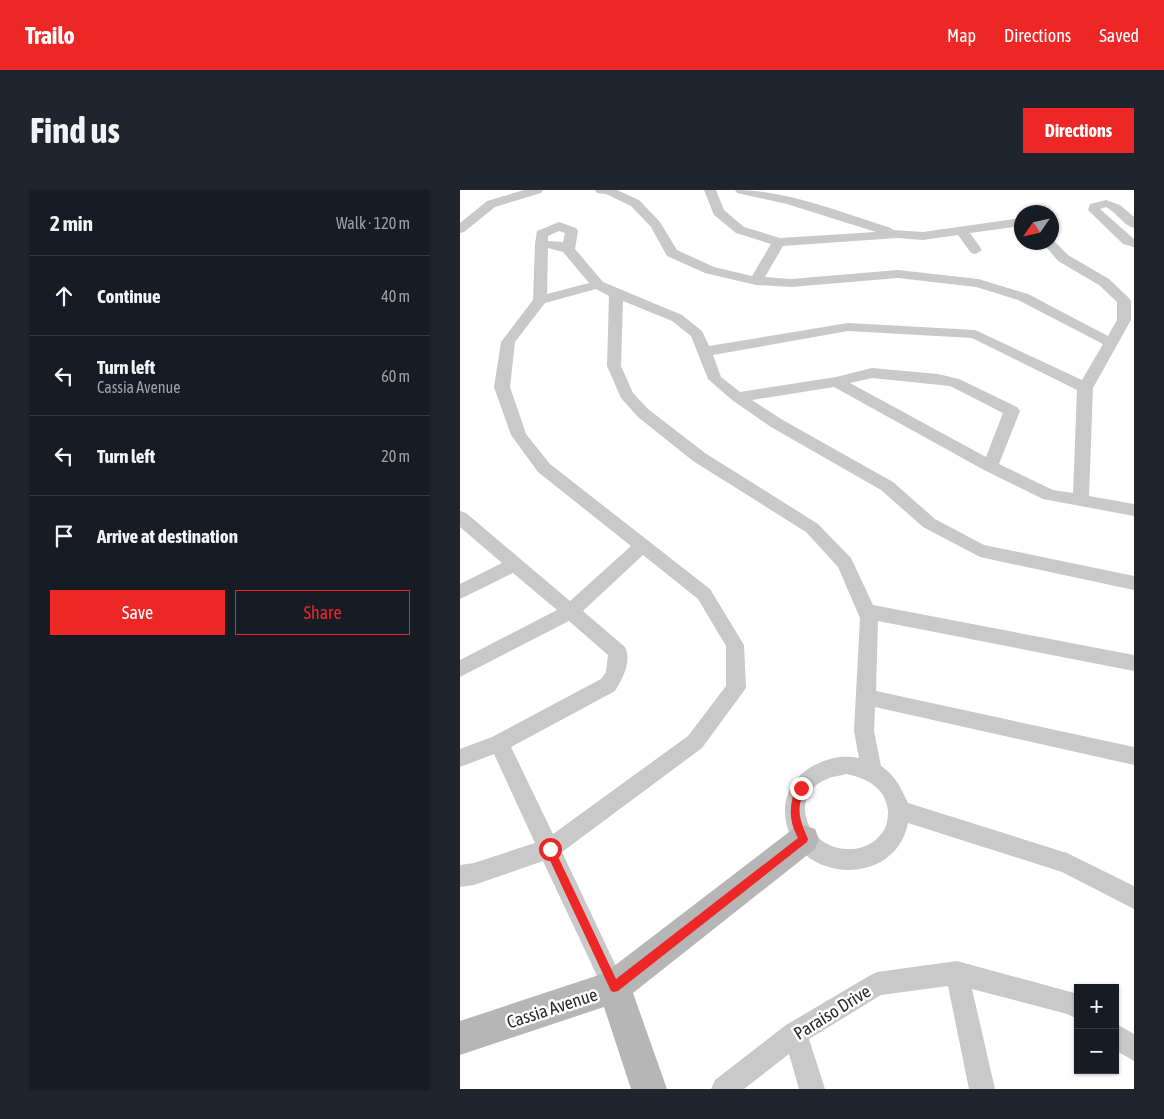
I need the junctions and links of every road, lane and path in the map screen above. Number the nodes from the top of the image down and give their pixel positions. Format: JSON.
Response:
{"nodes":[{"id":1,"x":537,"y":190,"type":"edge"},
{"id":2,"x":601,"y":190,"type":"edge"},
{"id":3,"x":710,"y":190,"type":"edge"},
{"id":4,"x":741,"y":190,"type":"edge"},
{"id":5,"x":1014,"y":223,"type":"edge"},
{"id":6,"x":1134,"y":224,"type":"edge"},
{"id":7,"x":460,"y":229,"type":"edge"},
{"id":8,"x":962,"y":231,"type":"junction"},
{"id":9,"x":897,"y":234,"type":"junction"},
{"id":10,"x":779,"y":242,"type":"junction"},
{"id":11,"x":1134,"y":243,"type":"edge"},
{"id":12,"x":976,"y":250,"type":"dead end"},
{"id":13,"x":1056,"y":250,"type":"edge"},
{"id":14,"x":756,"y":281,"type":"junction"},
{"id":15,"x":598,"y":285,"type":"junction"},
{"id":16,"x":616,"y":294,"type":"junction"},
{"id":17,"x":540,"y":300,"type":"junction"},
{"id":18,"x":1111,"y":343,"type":"junction"},
{"id":19,"x":703,"y":352,"type":"junction"},
{"id":20,"x":836,"y":382,"type":"junction"},
{"id":21,"x":1085,"y":388,"type":"junction"},
{"id":22,"x":737,"y":397,"type":"junction"},
{"id":23,"x":990,"y":466,"type":"junction"},
{"id":24,"x":1081,"y":500,"type":"junction"},
{"id":25,"x":1134,"y":510,"type":"edge"},
{"id":26,"x":461,"y":520,"type":"edge"},
{"id":27,"x":642,"y":546,"type":"junction"},
{"id":28,"x":515,"y":564,"type":"junction"},
{"id":29,"x":1131,"y":580,"type":"edge"},
{"id":30,"x":460,"y":592,"type":"edge"},
{"id":31,"x":865,"y":611,"type":"junction"},
{"id":32,"x":570,"y":612,"type":"junction"},
{"id":33,"x":1134,"y":663,"type":"edge"},
{"id":34,"x":460,"y":669,"type":"edge"},
{"id":35,"x":866,"y":697,"type":"junction"},
{"id":36,"x":499,"y":743,"type":"junction"},
{"id":37,"x":1134,"y":756,"type":"edge"},
{"id":38,"x":460,"y":758,"type":"edge"},
{"id":39,"x":871,"y":771,"type":"junction"},
{"id":40,"x":899,"y":810,"type":"junction"},
{"id":41,"x":804,"y":839,"type":"junction"},
{"id":42,"x":550,"y":849,"type":"junction"},
{"id":43,"x":460,"y":876,"type":"edge"},
{"id":44,"x":1134,"y":898,"type":"edge"},
{"id":45,"x":957,"y":973,"type":"junction"},
{"id":46,"x":614,"y":987,"type":"junction"},
{"id":47,"x":1074,"y":1005,"type":"edge"},
{"id":48,"x":795,"y":1034,"type":"junction"},
{"id":49,"x":460,"y":1038,"type":"edge"},
{"id":50,"x":1119,"y":1038,"type":"edge"},
{"id":51,"x":1134,"y":1049,"type":"edge"},
{"id":52,"x":649,"y":1089,"type":"edge"},
{"id":53,"x":724,"y":1089,"type":"edge"},
{"id":54,"x":812,"y":1089,"type":"edge"},
{"id":55,"x":982,"y":1089,"type":"edge"}],
"edges":[{"from":1,"to":7,"type":"street"},
{"from":2,"to":14,"type":"street"},
{"from":3,"to":10,"type":"street"},
{"from":4,"to":9,"type":"street"},
{"from":5,"to":8,"type":"street"},
{"from":6,"to":11,"type":"street"},
{"from":8,"to":9,"type":"street"},
{"from":8,"to":12,"type":"street"},
{"from":9,"to":10,"type":"street"},
{"from":10,"to":14,"type":"street"},
{"from":13,"to":18,"type":"street"},
{"from":14,"to":18,"type":"street"},
{"from":15,"to":16,"type":"street"},
{"from":15,"to":17,"type":"street"},
{"from":15,"to":17,"type":"street"},
{"from":16,"to":19,"type":"street"},
{"from":16,"to":31,"type":"street"},
{"from":17,"to":27,"type":"street"},
{"from":18,"to":21,"type":"street"},
{"from":19,"to":21,"type":"street"},
{"from":19,"to":22,"type":"street"},
{"from":20,"to":22,"type":"street"},
{"from":20,"to":23,"type":"street"},
{"from":20,"to":23,"type":"street"},
{"from":21,"to":24,"type":"street"},
{"from":22,"to":29,"type":"street"},
{"from":23,"to":24,"type":"street"},
{"from":24,"to":25,"type":"street"},
{"from":26,"to":28,"type":"street"},
{"from":27,"to":32,"type":"street"},
{"from":27,"to":42,"type":"street"},
{"from":28,"to":30,"type":"street"},
{"from":28,"to":32,"type":"street"},
{"from":31,"to":33,"type":"street"},
{"from":31,"to":35,"type":"street"},
{"from":32,"to":34,"type":"street"},
{"from":32,"to":36,"type":"street"},
{"from":35,"to":37,"type":"street"},
{"from":35,"to":39,"type":"street"},
{"from":36,"to":38,"type":"street"},
{"from":36,"to":42,"type":"street"},
{"from":39,"to":40,"type":"street"},
{"from":39,"to":41,"type":"street"},
{"from":40,"to":41,"type":"street"},
{"from":40,"to":44,"type":"street"},
{"from":41,"to":46,"type":"street","name":"Cassia Avenue"},
{"from":42,"to":43,"type":"street"},
{"from":42,"to":46,"type":"street"},
{"from":45,"to":47,"type":"street"},
{"from":45,"to":48,"type":"street","name":"Paraiso Drive"},
{"from":45,"to":55,"type":"street"},
{"from":46,"to":49,"type":"street","name":"Cassia Avenue"},
{"from":46,"to":52,"type":"street"},
{"from":48,"to":53,"type":"street","name":"Paraiso Drive"},
{"from":48,"to":54,"type":"street"},
{"from":50,"to":51,"type":"street"}]}
